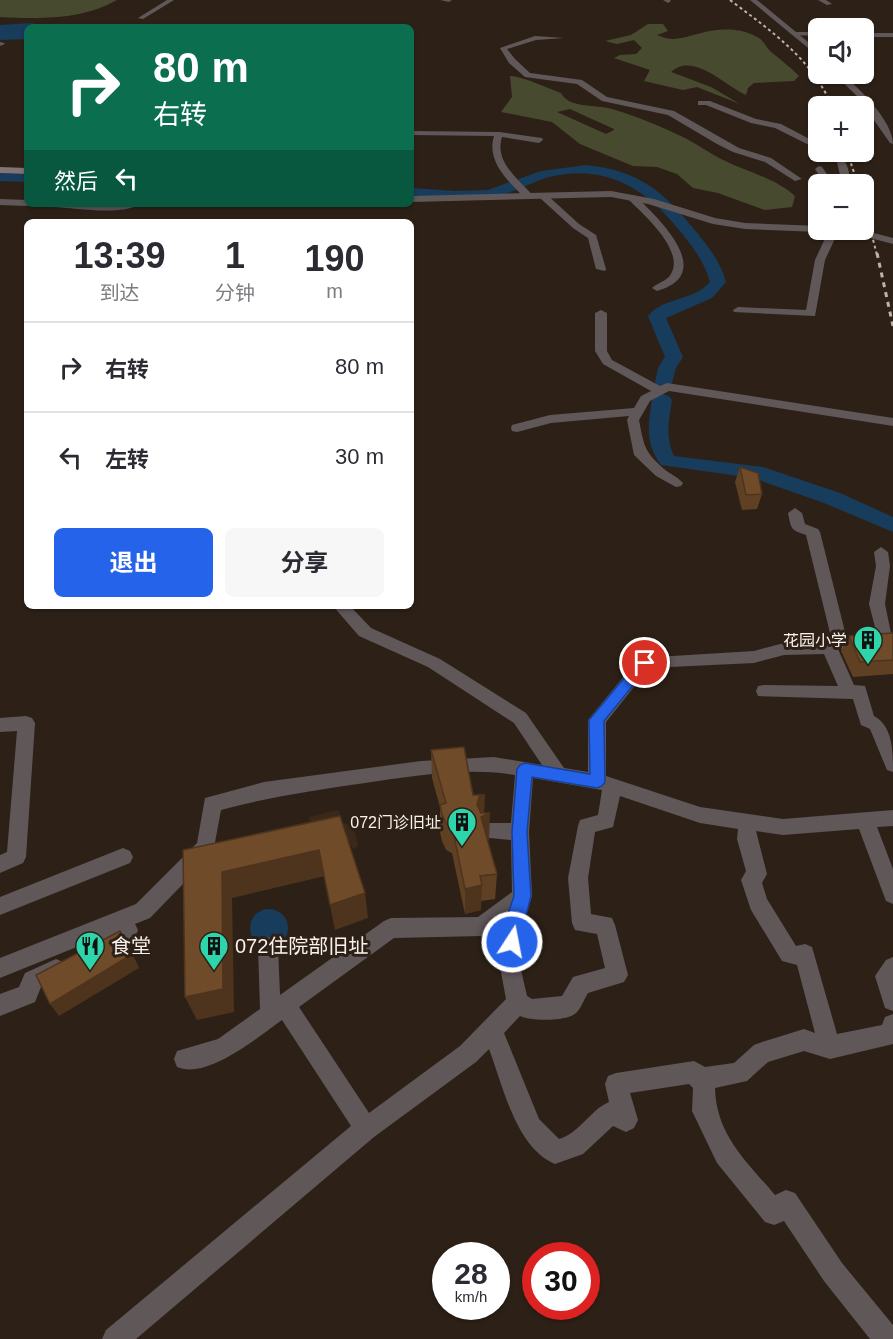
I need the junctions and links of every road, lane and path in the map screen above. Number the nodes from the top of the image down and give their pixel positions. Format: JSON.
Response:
{"nodes":[{"id":1,"x":171,"y":0,"type":"edge"},
{"id":2,"x":443,"y":0,"type":"edge"},
{"id":3,"x":449,"y":0,"type":"edge"},
{"id":4,"x":523,"y":0,"type":"edge"},
{"id":5,"x":753,"y":0,"type":"edge"},
{"id":6,"x":821,"y":0,"type":"edge"},
{"id":7,"x":513,"y":2,"type":"dead end"},
{"id":8,"x":829,"y":3,"type":"dead end"},
{"id":9,"x":141,"y":18,"type":"dead end"},
{"id":10,"x":794,"y":34,"type":"junction"},
{"id":11,"x":808,"y":34,"type":"edge"},
{"id":12,"x":874,"y":35,"type":"edge"},
{"id":13,"x":893,"y":35,"type":"edge"},
{"id":14,"x":561,"y":38,"type":"dead end"},
{"id":15,"x":808,"y":46,"type":"edge"},
{"id":16,"x":849,"y":84,"type":"edge"},
{"id":17,"x":701,"y":103,"type":"dead end"},
{"id":18,"x":414,"y":133,"type":"edge"},
{"id":19,"x":499,"y":134,"type":"junction"},
{"id":20,"x":539,"y":140,"type":"dead end"},
{"id":21,"x":808,"y":141,"type":"edge"},
{"id":22,"x":893,"y":141,"type":"edge"},
{"id":23,"x":0,"y":169,"type":"edge"},
{"id":24,"x":24,"y":169,"type":"edge"},
{"id":25,"x":819,"y":169,"type":"dead end"},
{"id":26,"x":822,"y":174,"type":"edge"},
{"id":27,"x":798,"y":179,"type":"dead end"},
{"id":28,"x":529,"y":196,"type":"junction"},
{"id":29,"x":543,"y":196,"type":"junction"},
{"id":30,"x":631,"y":197,"type":"junction"},
{"id":31,"x":414,"y":199,"type":"edge"},
{"id":32,"x":0,"y":202,"type":"edge"},
{"id":33,"x":24,"y":203,"type":"edge"},
{"id":34,"x":808,"y":229,"type":"edge"},
{"id":35,"x":874,"y":236,"type":"edge"},
{"id":36,"x":830,"y":240,"type":"edge"},
{"id":37,"x":893,"y":241,"type":"edge"},
{"id":38,"x":601,"y":269,"type":"dead end"},
{"id":39,"x":657,"y":288,"type":"dead end"},
{"id":40,"x":738,"y":310,"type":"dead end"},
{"id":41,"x":601,"y":313,"type":"dead end"},
{"id":42,"x":660,"y":392,"type":"junction"},
{"id":43,"x":638,"y":411,"type":"junction"},
{"id":44,"x":893,"y":422,"type":"edge"},
{"id":45,"x":517,"y":428,"type":"dead end"},
{"id":46,"x":676,"y":483,"type":"dead end"},
{"id":47,"x":795,"y":513,"type":"dead end"},
{"id":48,"x":881,"y":552,"type":"dead end"},
{"id":49,"x":344,"y":609,"type":"edge"},
{"id":50,"x":835,"y":645,"type":"junction"},
{"id":51,"x":764,"y":691,"type":"dead end"},
{"id":52,"x":849,"y":693,"type":"junction"},
{"id":53,"x":0,"y":725,"type":"edge"},
{"id":54,"x":893,"y":765,"type":"edge"},
{"id":55,"x":525,"y":769,"type":"junction"},
{"id":56,"x":559,"y":775,"type":"junction"},
{"id":57,"x":604,"y":784,"type":"junction"},
{"id":58,"x":893,"y":818,"type":"edge"},
{"id":59,"x":866,"y":820,"type":"junction"},
{"id":60,"x":747,"y":822,"type":"junction"},
{"id":61,"x":487,"y":831,"type":"edge"},
{"id":62,"x":520,"y":832,"type":"junction"},
{"id":63,"x":221,"y":849,"type":"edge"},
{"id":64,"x":199,"y":854,"type":"junction"},
{"id":65,"x":123,"y":857,"type":"dead end"},
{"id":66,"x":0,"y":864,"type":"edge"},
{"id":67,"x":893,"y":895,"type":"edge"},
{"id":68,"x":522,"y":896,"type":"junction"},
{"id":69,"x":0,"y":906,"type":"edge"},
{"id":70,"x":129,"y":930,"type":"dead end"},
{"id":71,"x":268,"y":947,"type":"dead end"},
{"id":72,"x":893,"y":967,"type":"edge"},
{"id":73,"x":0,"y":968,"type":"edge"},
{"id":74,"x":893,"y":1000,"type":"edge"},
{"id":75,"x":518,"y":1003,"type":"junction"},
{"id":76,"x":0,"y":1005,"type":"edge"},
{"id":77,"x":283,"y":1006,"type":"junction"},
{"id":78,"x":492,"y":1029,"type":"junction"},
{"id":79,"x":892,"y":1033,"type":"edge"},
{"id":80,"x":830,"y":1048,"type":"junction"},
{"id":81,"x":185,"y":1059,"type":"dead end"},
{"id":82,"x":704,"y":1084,"type":"junction"},
{"id":83,"x":366,"y":1129,"type":"junction"},
{"id":84,"x":116,"y":1339,"type":"edge"},
{"id":85,"x":887,"y":1339,"type":"edge"}],
"edges":[{"from":1,"to":9,"type":"street"},
{"from":2,"to":3,"type":"street"},
{"from":4,"to":7,"type":"street"},
{"from":5,"to":10,"type":"street"},
{"from":6,"to":8,"type":"street"},
{"from":10,"to":11,"type":"street"},
{"from":10,"to":15,"type":"street"},
{"from":12,"to":13,"type":"street"},
{"from":14,"to":27,"type":"street"},
{"from":16,"to":22,"type":"street"},
{"from":17,"to":21,"type":"street"},
{"from":18,"to":19,"type":"street"},
{"from":19,"to":20,"type":"street"},
{"from":19,"to":28,"type":"street"},
{"from":23,"to":24,"type":"main road"},
{"from":25,"to":26,"type":"street"},
{"from":28,"to":29,"type":"street"},
{"from":28,"to":31,"type":"street"},
{"from":29,"to":30,"type":"street"},
{"from":29,"to":38,"type":"street"},
{"from":30,"to":34,"type":"street"},
{"from":30,"to":39,"type":"street"},
{"from":32,"to":33,"type":"street"},
{"from":35,"to":37,"type":"street"},
{"from":36,"to":40,"type":"street"},
{"from":41,"to":42,"type":"street"},
{"from":42,"to":43,"type":"street"},
{"from":42,"to":44,"type":"street"},
{"from":43,"to":45,"type":"street"},
{"from":43,"to":46,"type":"street"},
{"from":47,"to":50,"type":"street"},
{"from":48,"to":50,"type":"street"},
{"from":49,"to":56,"type":"street"},
{"from":50,"to":52,"type":"street"},
{"from":50,"to":57,"type":"street"},
{"from":51,"to":52,"type":"street"},
{"from":52,"to":54,"type":"street"},
{"from":53,"to":66,"type":"street"},
{"from":55,"to":56,"type":"street"},
{"from":55,"to":62,"type":"street"},
{"from":55,"to":64,"type":"street"},
{"from":56,"to":57,"type":"street"},
{"from":57,"to":60,"type":"street"},
{"from":57,"to":75,"type":"street"},
{"from":58,"to":59,"type":"street"},
{"from":59,"to":60,"type":"street"},
{"from":59,"to":67,"type":"street"},
{"from":60,"to":80,"type":"street"},
{"from":61,"to":62,"type":"street"},
{"from":62,"to":68,"type":"street"},
{"from":63,"to":64,"type":"street"},
{"from":64,"to":73,"type":"street"},
{"from":65,"to":69,"type":"street"},
{"from":68,"to":75,"type":"street"},
{"from":68,"to":77,"type":"street"},
{"from":70,"to":76,"type":"street"},
{"from":71,"to":77,"type":"street"},
{"from":72,"to":74,"type":"street"},
{"from":75,"to":78,"type":"street"},
{"from":77,"to":81,"type":"street"},
{"from":77,"to":83,"type":"street"},
{"from":78,"to":82,"type":"street"},
{"from":78,"to":83,"type":"street"},
{"from":79,"to":80,"type":"street"},
{"from":80,"to":82,"type":"street"},
{"from":82,"to":85,"type":"street"},
{"from":83,"to":84,"type":"street"}]}
